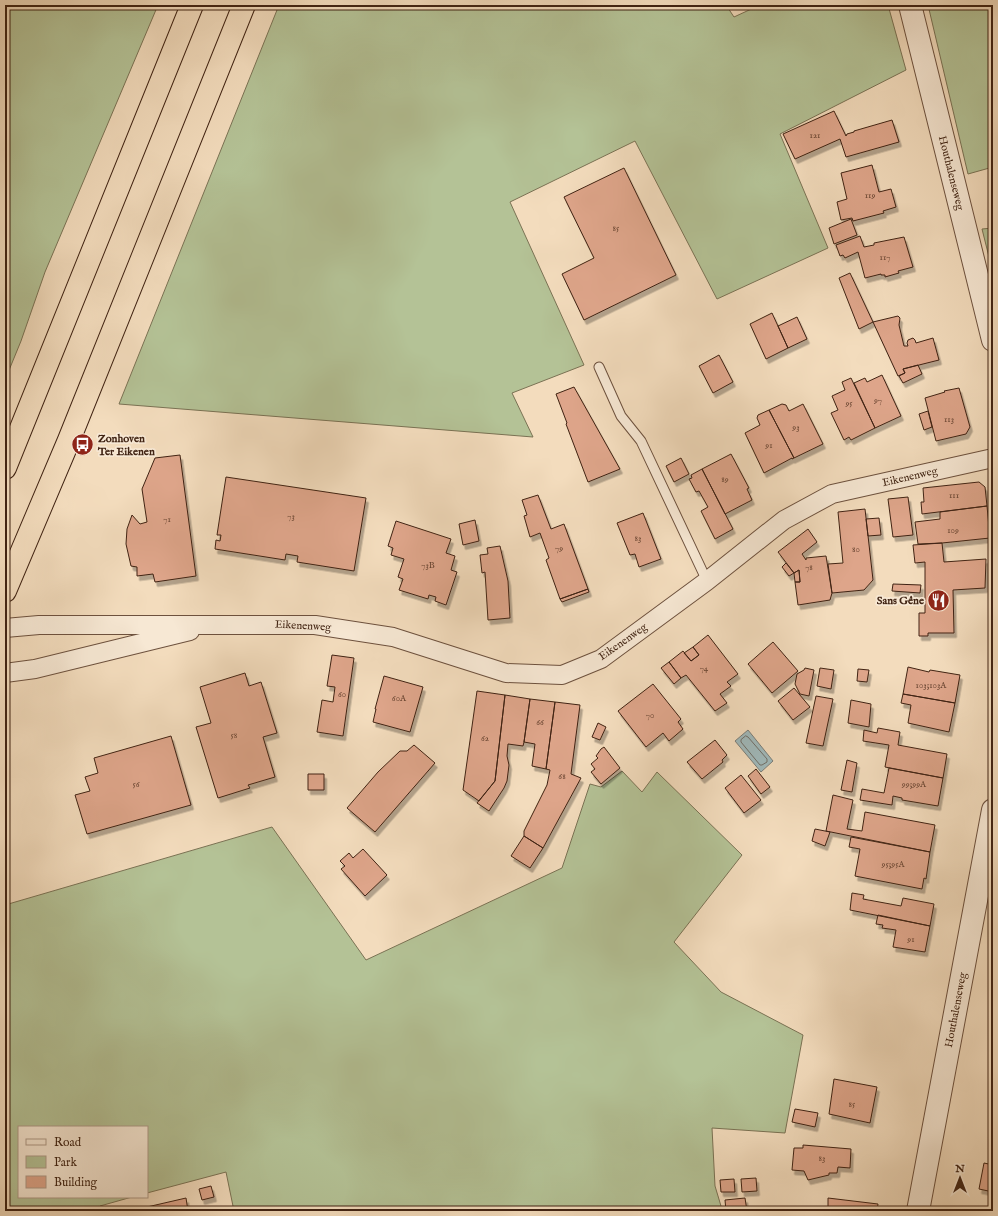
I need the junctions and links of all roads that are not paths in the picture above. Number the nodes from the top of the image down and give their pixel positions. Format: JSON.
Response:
{"nodes":[{"id":1,"x":192,"y":5,"type":"edge"},
{"id":2,"x":244,"y":5,"type":"edge"},
{"id":3,"x":910,"y":5,"type":"edge"},
{"id":4,"x":993,"y":340,"type":"edge"},
{"id":5,"x":599,"y":367,"type":"dead end"},
{"id":6,"x":993,"y":458,"type":"edge"},
{"id":7,"x":5,"y":468,"type":"edge"},
{"id":8,"x":707,"y":581,"type":"junction"},
{"id":9,"x":5,"y":591,"type":"edge"},
{"id":10,"x":218,"y":625,"type":"junction"},
{"id":11,"x":5,"y":628,"type":"edge"},
{"id":12,"x":5,"y":673,"type":"edge"},
{"id":13,"x":993,"y":810,"type":"edge"},
{"id":14,"x":918,"y":1211,"type":"edge"}],
"edges":[{"from":1,"to":7,"type":"highway"},
{"from":2,"to":9,"type":"highway"},
{"from":3,"to":4,"type":"street","name":"Houthalenseweg"},
{"from":5,"to":8,"type":"lane"},
{"from":6,"to":8,"type":"street","name":"Eikenenweg"},
{"from":8,"to":10,"type":"street","name":"Eikenenweg"},
{"from":10,"to":11,"type":"street","name":"Eikenenweg"},
{"from":10,"to":12,"type":"street","name":"Eikenenweg"},
{"from":13,"to":14,"type":"street","name":"Houthalenseweg"}]}
